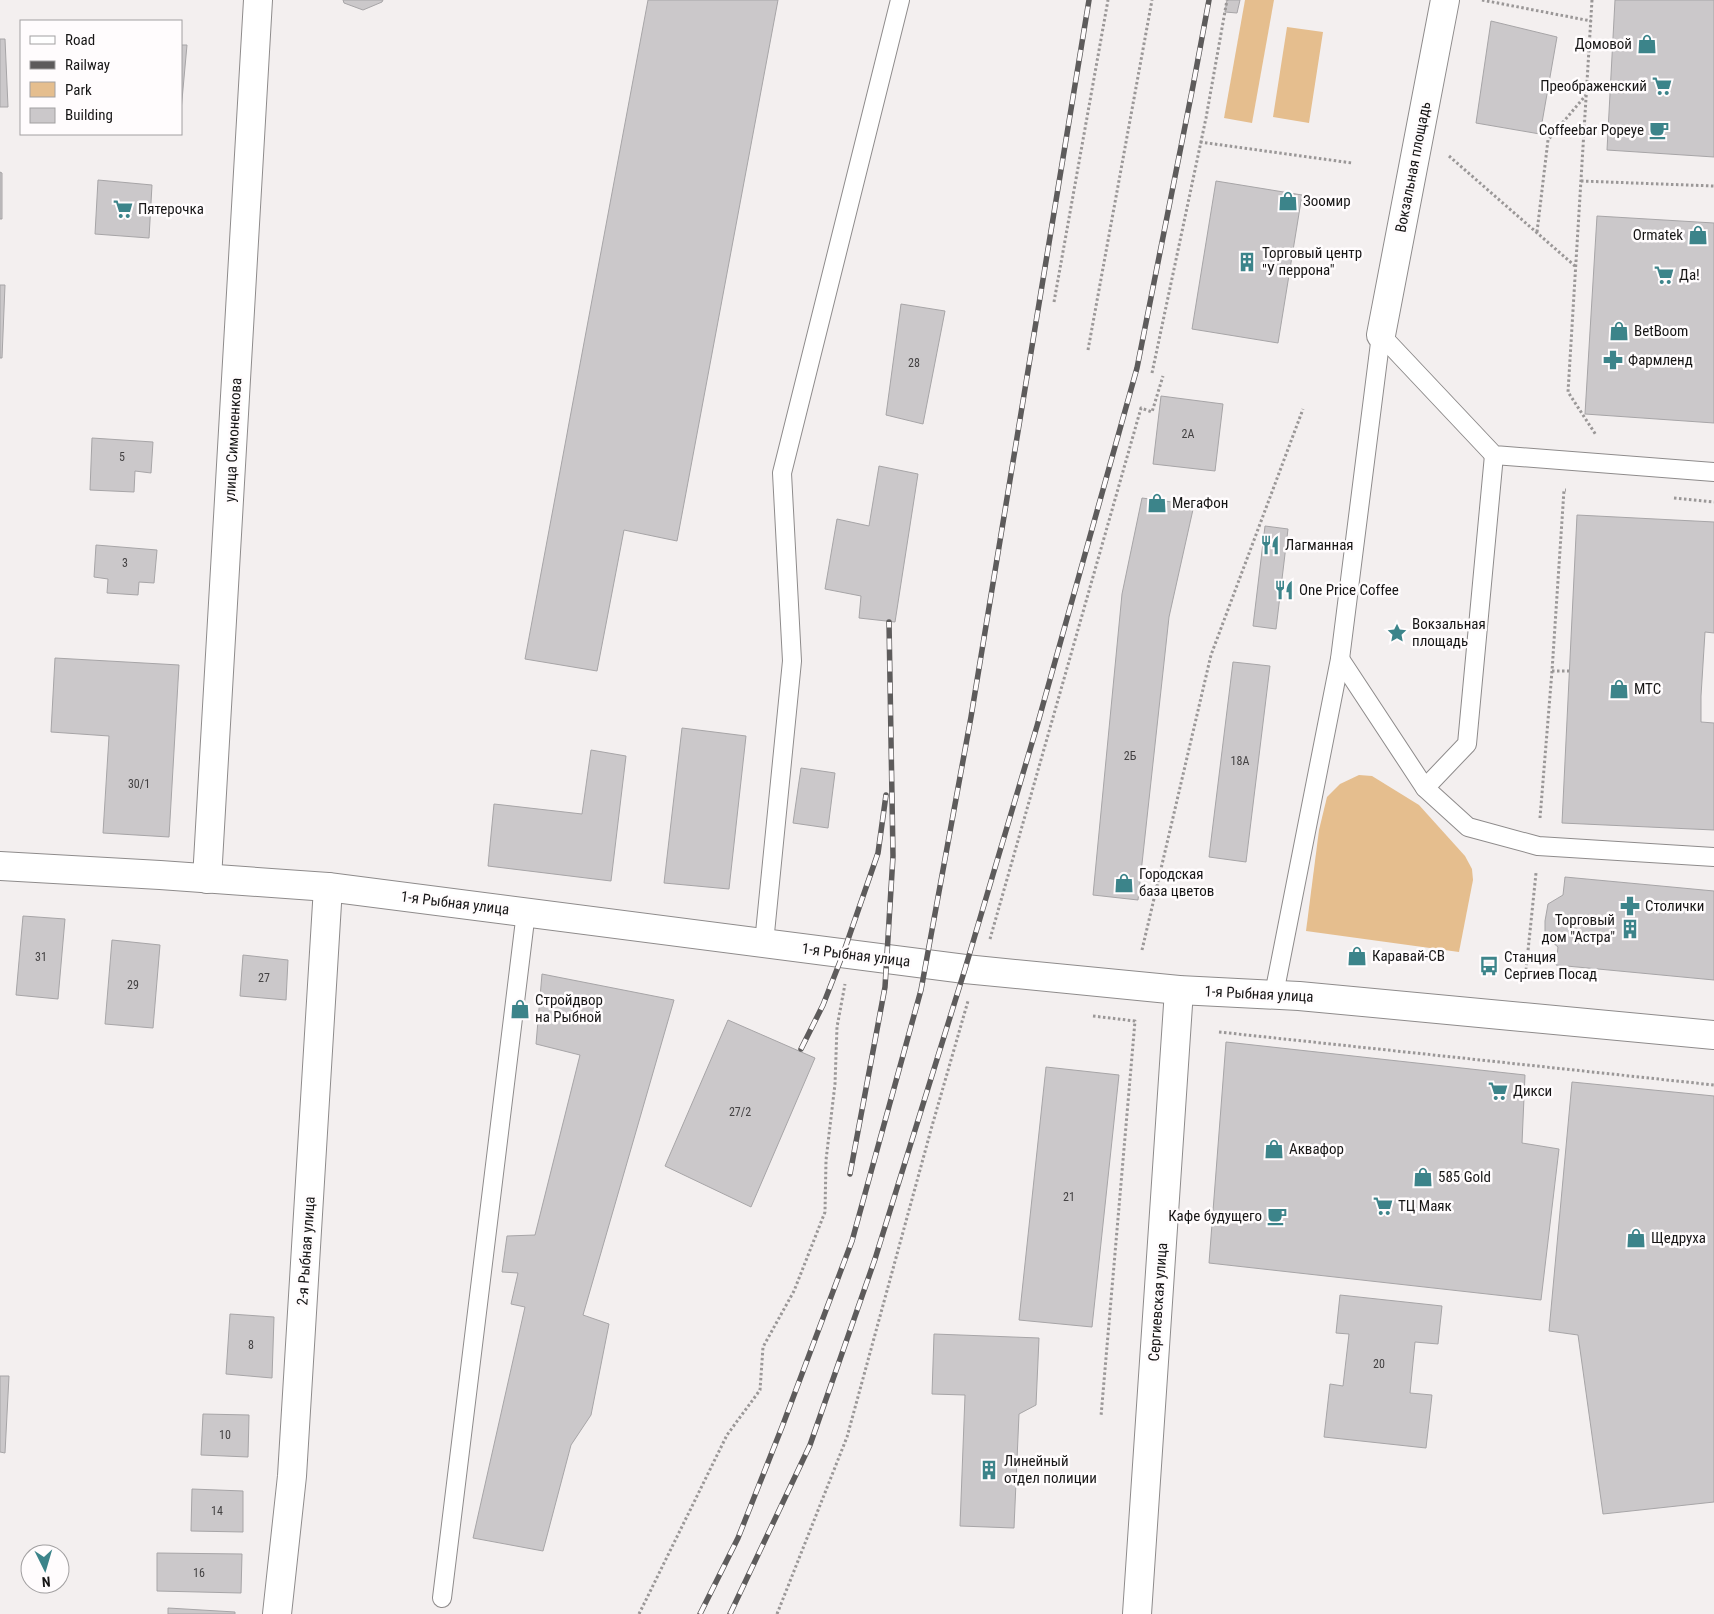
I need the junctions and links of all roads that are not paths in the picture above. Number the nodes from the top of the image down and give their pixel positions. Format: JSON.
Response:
{"nodes":[{"id":1,"x":258,"y":0,"type":"edge"},
{"id":2,"x":900,"y":0,"type":"edge"},
{"id":3,"x":1445,"y":0,"type":"edge"},
{"id":4,"x":1381,"y":335,"type":"junction"},
{"id":5,"x":1494,"y":455,"type":"junction"},
{"id":6,"x":1714,"y":472,"type":"edge"},
{"id":7,"x":1340,"y":659,"type":"junction"},
{"id":8,"x":1425,"y":788,"type":"junction"},
{"id":9,"x":1714,"y":857,"type":"edge"},
{"id":10,"x":0,"y":866,"type":"edge"},
{"id":11,"x":207,"y":879,"type":"junction"},
{"id":12,"x":328,"y":887,"type":"junction"},
{"id":13,"x":526,"y":912,"type":"junction"},
{"id":14,"x":764,"y":943,"type":"junction"},
{"id":15,"x":1179,"y":990,"type":"junction"},
{"id":16,"x":1274,"y":994,"type":"junction"},
{"id":17,"x":1714,"y":1035,"type":"edge"},
{"id":18,"x":442,"y":1598,"type":"dead end"},
{"id":19,"x":277,"y":1614,"type":"edge"},
{"id":20,"x":1137,"y":1614,"type":"edge"}],
"edges":[{"from":1,"to":11,"type":"street","name":"улица Симоненкова"},
{"from":2,"to":14,"type":"lane"},
{"from":3,"to":4,"type":"street","name":"Вокзальная площадь"},
{"from":4,"to":5,"type":"lane"},
{"from":4,"to":7,"type":"lane"},
{"from":5,"to":6,"type":"lane"},
{"from":5,"to":8,"type":"lane"},
{"from":7,"to":8,"type":"lane"},
{"from":7,"to":16,"type":"lane"},
{"from":8,"to":9,"type":"lane"},
{"from":10,"to":11,"type":"street","name":"1-я Рыбная улица"},
{"from":11,"to":12,"type":"street","name":"1-я Рыбная улица"},
{"from":12,"to":13,"type":"street","name":"1-я Рыбная улица"},
{"from":12,"to":19,"type":"street","name":"2-я Рыбная улица"},
{"from":13,"to":14,"type":"street","name":"1-я Рыбная улица"},
{"from":13,"to":18,"type":"lane"},
{"from":14,"to":15,"type":"street","name":"1-я Рыбная улица"},
{"from":15,"to":16,"type":"street","name":"1-я Рыбная улица"},
{"from":15,"to":20,"type":"street","name":"Сергиевская улица"},
{"from":16,"to":17,"type":"street","name":"1-я Рыбная улица"}]}
